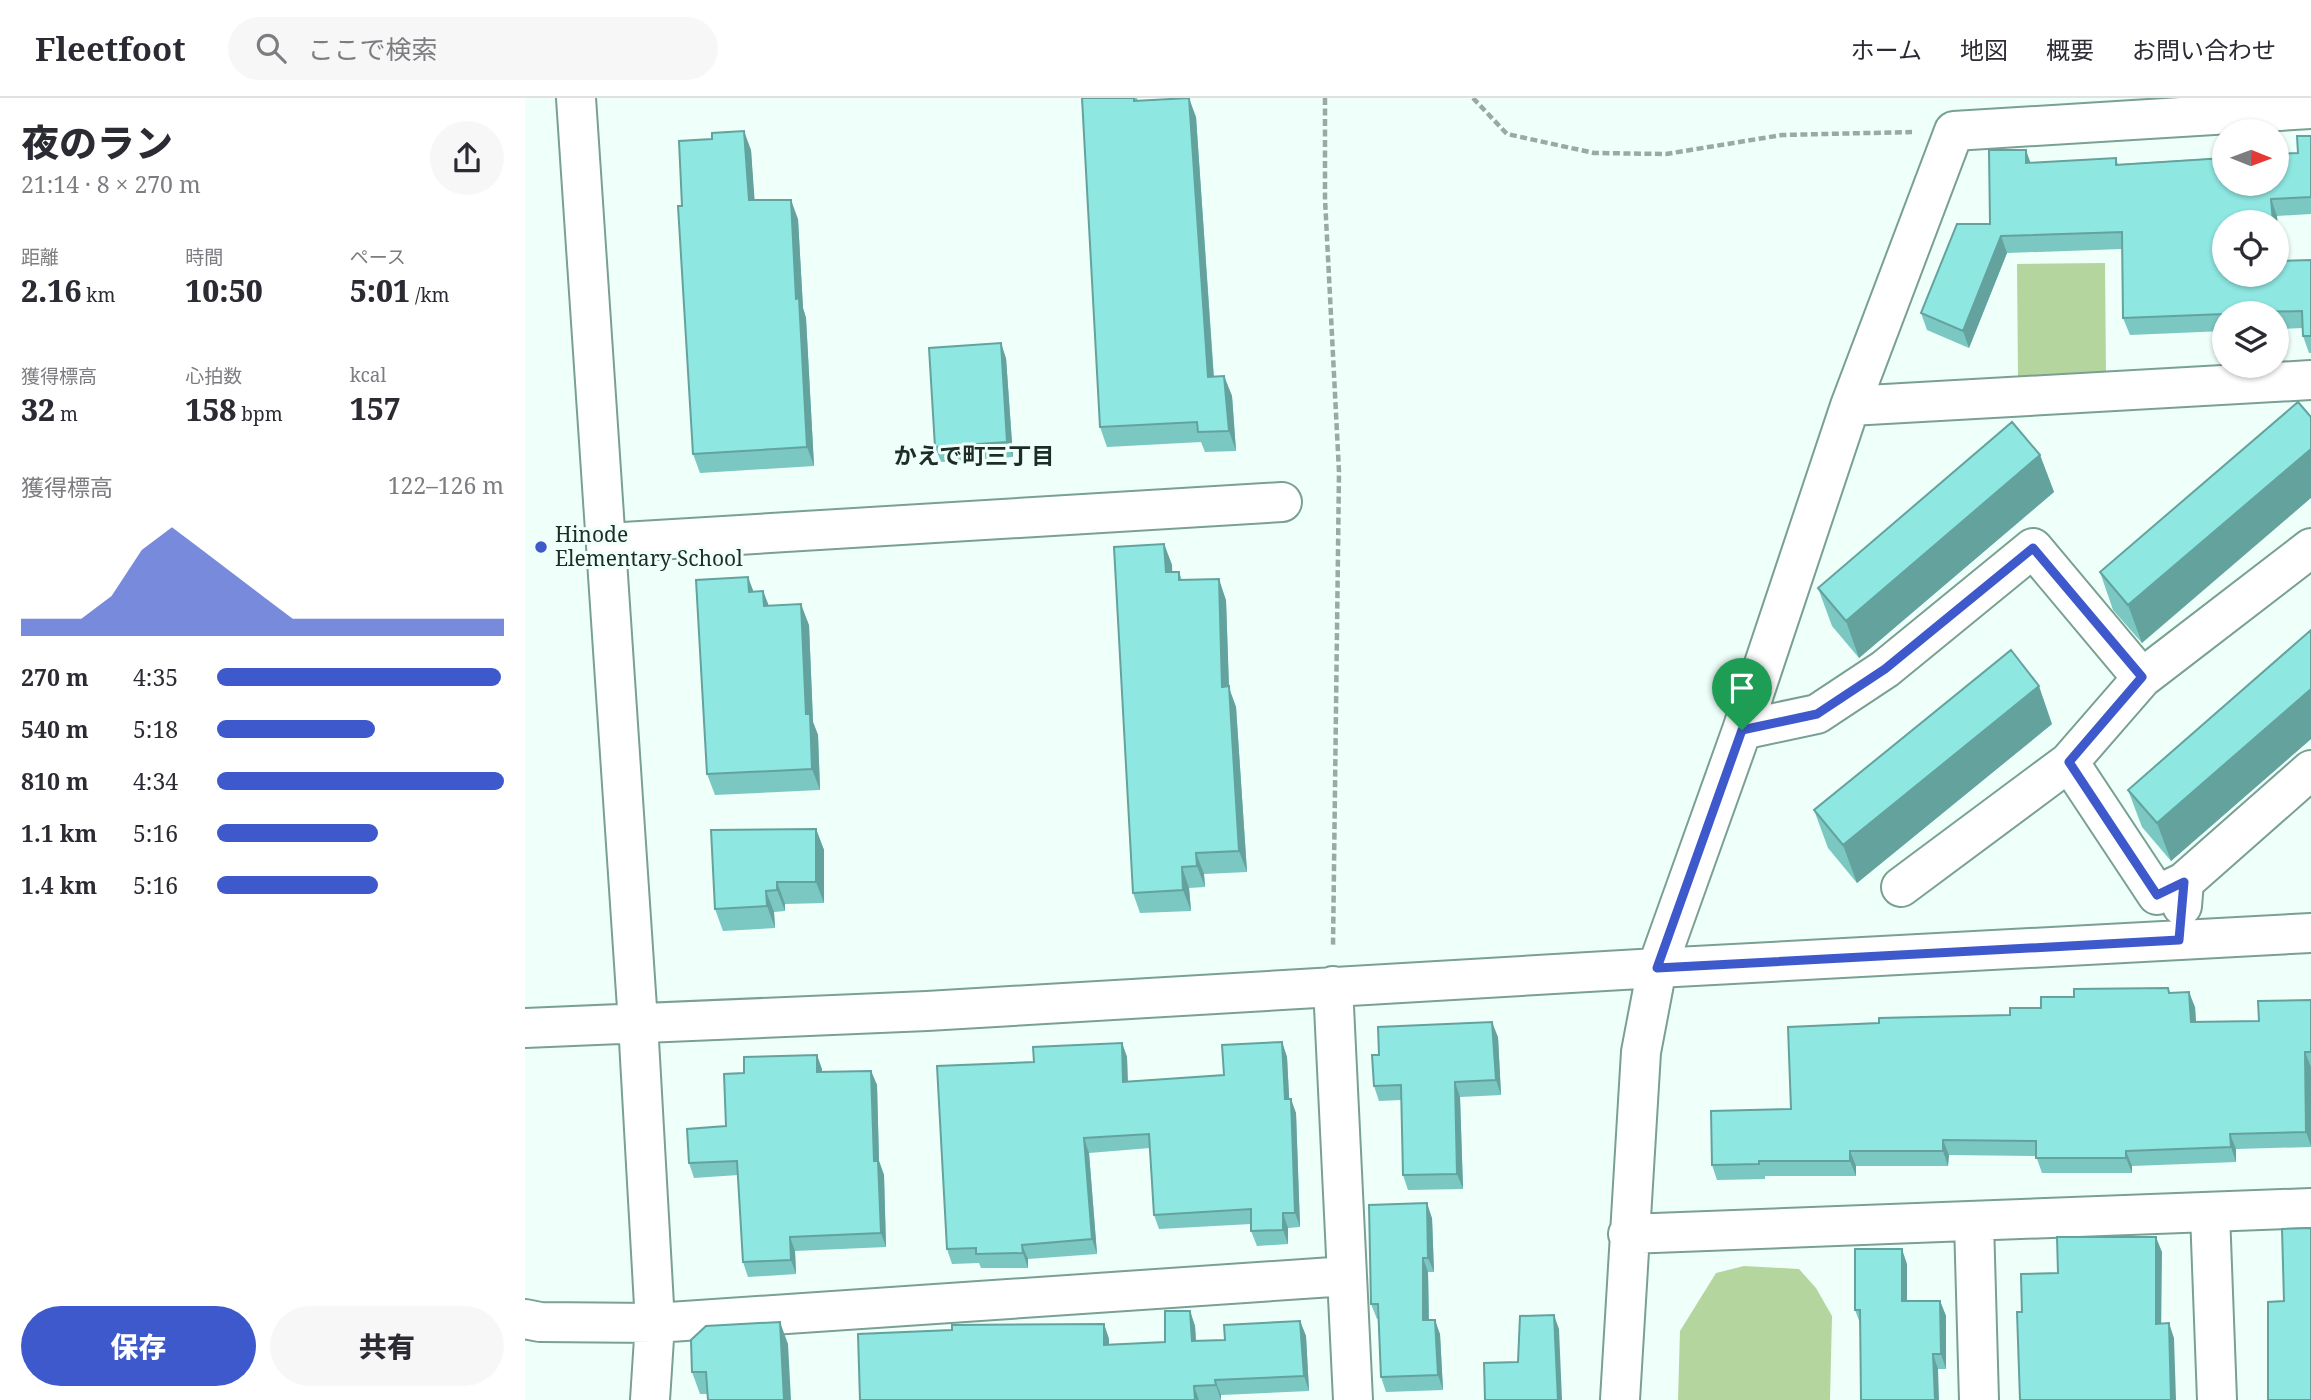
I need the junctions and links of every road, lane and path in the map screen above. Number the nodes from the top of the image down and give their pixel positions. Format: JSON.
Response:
{"nodes":[{"id":1,"x":576,"y":98,"type":"edge"},
{"id":2,"x":1325,"y":98,"type":"edge"},
{"id":3,"x":1473,"y":98,"type":"edge"},
{"id":4,"x":2311,"y":109,"type":"edge"},
{"id":5,"x":1959,"y":115,"type":"edge"},
{"id":6,"x":2311,"y":380,"type":"edge"},
{"id":7,"x":1850,"y":407,"type":"junction"},
{"id":8,"x":1282,"y":502,"type":"dead end"},
{"id":9,"x":607,"y":543,"type":"junction"},
{"id":10,"x":2311,"y":548,"type":"edge"},
{"id":11,"x":2142,"y":677,"type":"junction"},
{"id":12,"x":1742,"y":730,"type":"junction"},
{"id":13,"x":2069,"y":762,"type":"junction"},
{"id":14,"x":2311,"y":770,"type":"edge"},
{"id":15,"x":2184,"y":882,"type":"junction"},
{"id":16,"x":1901,"y":887,"type":"dead end"},
{"id":17,"x":2311,"y":933,"type":"edge"},
{"id":18,"x":2179,"y":940,"type":"junction"},
{"id":19,"x":1657,"y":968,"type":"junction"},
{"id":20,"x":1333,"y":986,"type":"junction"},
{"id":21,"x":638,"y":1023,"type":"junction"},
{"id":22,"x":525,"y":1028,"type":"edge"},
{"id":23,"x":2311,"y":1208,"type":"edge"},
{"id":24,"x":2210,"y":1213,"type":"junction"},
{"id":25,"x":1974,"y":1222,"type":"junction"},
{"id":26,"x":1629,"y":1234,"type":"junction"},
{"id":27,"x":1347,"y":1276,"type":"junction"},
{"id":28,"x":525,"y":1319,"type":"edge"},
{"id":29,"x":655,"y":1323,"type":"junction"},
{"id":30,"x":650,"y":1400,"type":"edge"},
{"id":31,"x":1353,"y":1400,"type":"edge"},
{"id":32,"x":1620,"y":1400,"type":"edge"},
{"id":33,"x":1979,"y":1400,"type":"edge"},
{"id":34,"x":2217,"y":1400,"type":"edge"}],
"edges":[{"from":1,"to":9,"type":"street"},
{"from":2,"to":20,"type":"path"},
{"from":3,"to":5,"type":"path"},
{"from":4,"to":5,"type":"street"},
{"from":5,"to":7,"type":"street"},
{"from":6,"to":7,"type":"street"},
{"from":7,"to":12,"type":"street"},
{"from":8,"to":9,"type":"street"},
{"from":9,"to":21,"type":"street"},
{"from":10,"to":11,"type":"street"},
{"from":11,"to":12,"type":"street"},
{"from":11,"to":13,"type":"street"},
{"from":12,"to":19,"type":"street"},
{"from":13,"to":15,"type":"street"},
{"from":13,"to":16,"type":"street"},
{"from":14,"to":15,"type":"street"},
{"from":15,"to":18,"type":"street"},
{"from":17,"to":18,"type":"street"},
{"from":18,"to":19,"type":"street"},
{"from":19,"to":20,"type":"street"},
{"from":19,"to":26,"type":"street"},
{"from":20,"to":21,"type":"street"},
{"from":20,"to":27,"type":"street"},
{"from":21,"to":22,"type":"street"},
{"from":21,"to":29,"type":"street"},
{"from":23,"to":24,"type":"street"},
{"from":24,"to":25,"type":"street"},
{"from":24,"to":34,"type":"street"},
{"from":25,"to":26,"type":"street"},
{"from":25,"to":33,"type":"street"},
{"from":26,"to":32,"type":"street"},
{"from":27,"to":29,"type":"street"},
{"from":27,"to":31,"type":"street"},
{"from":28,"to":29,"type":"street"},
{"from":29,"to":30,"type":"street"}]}
